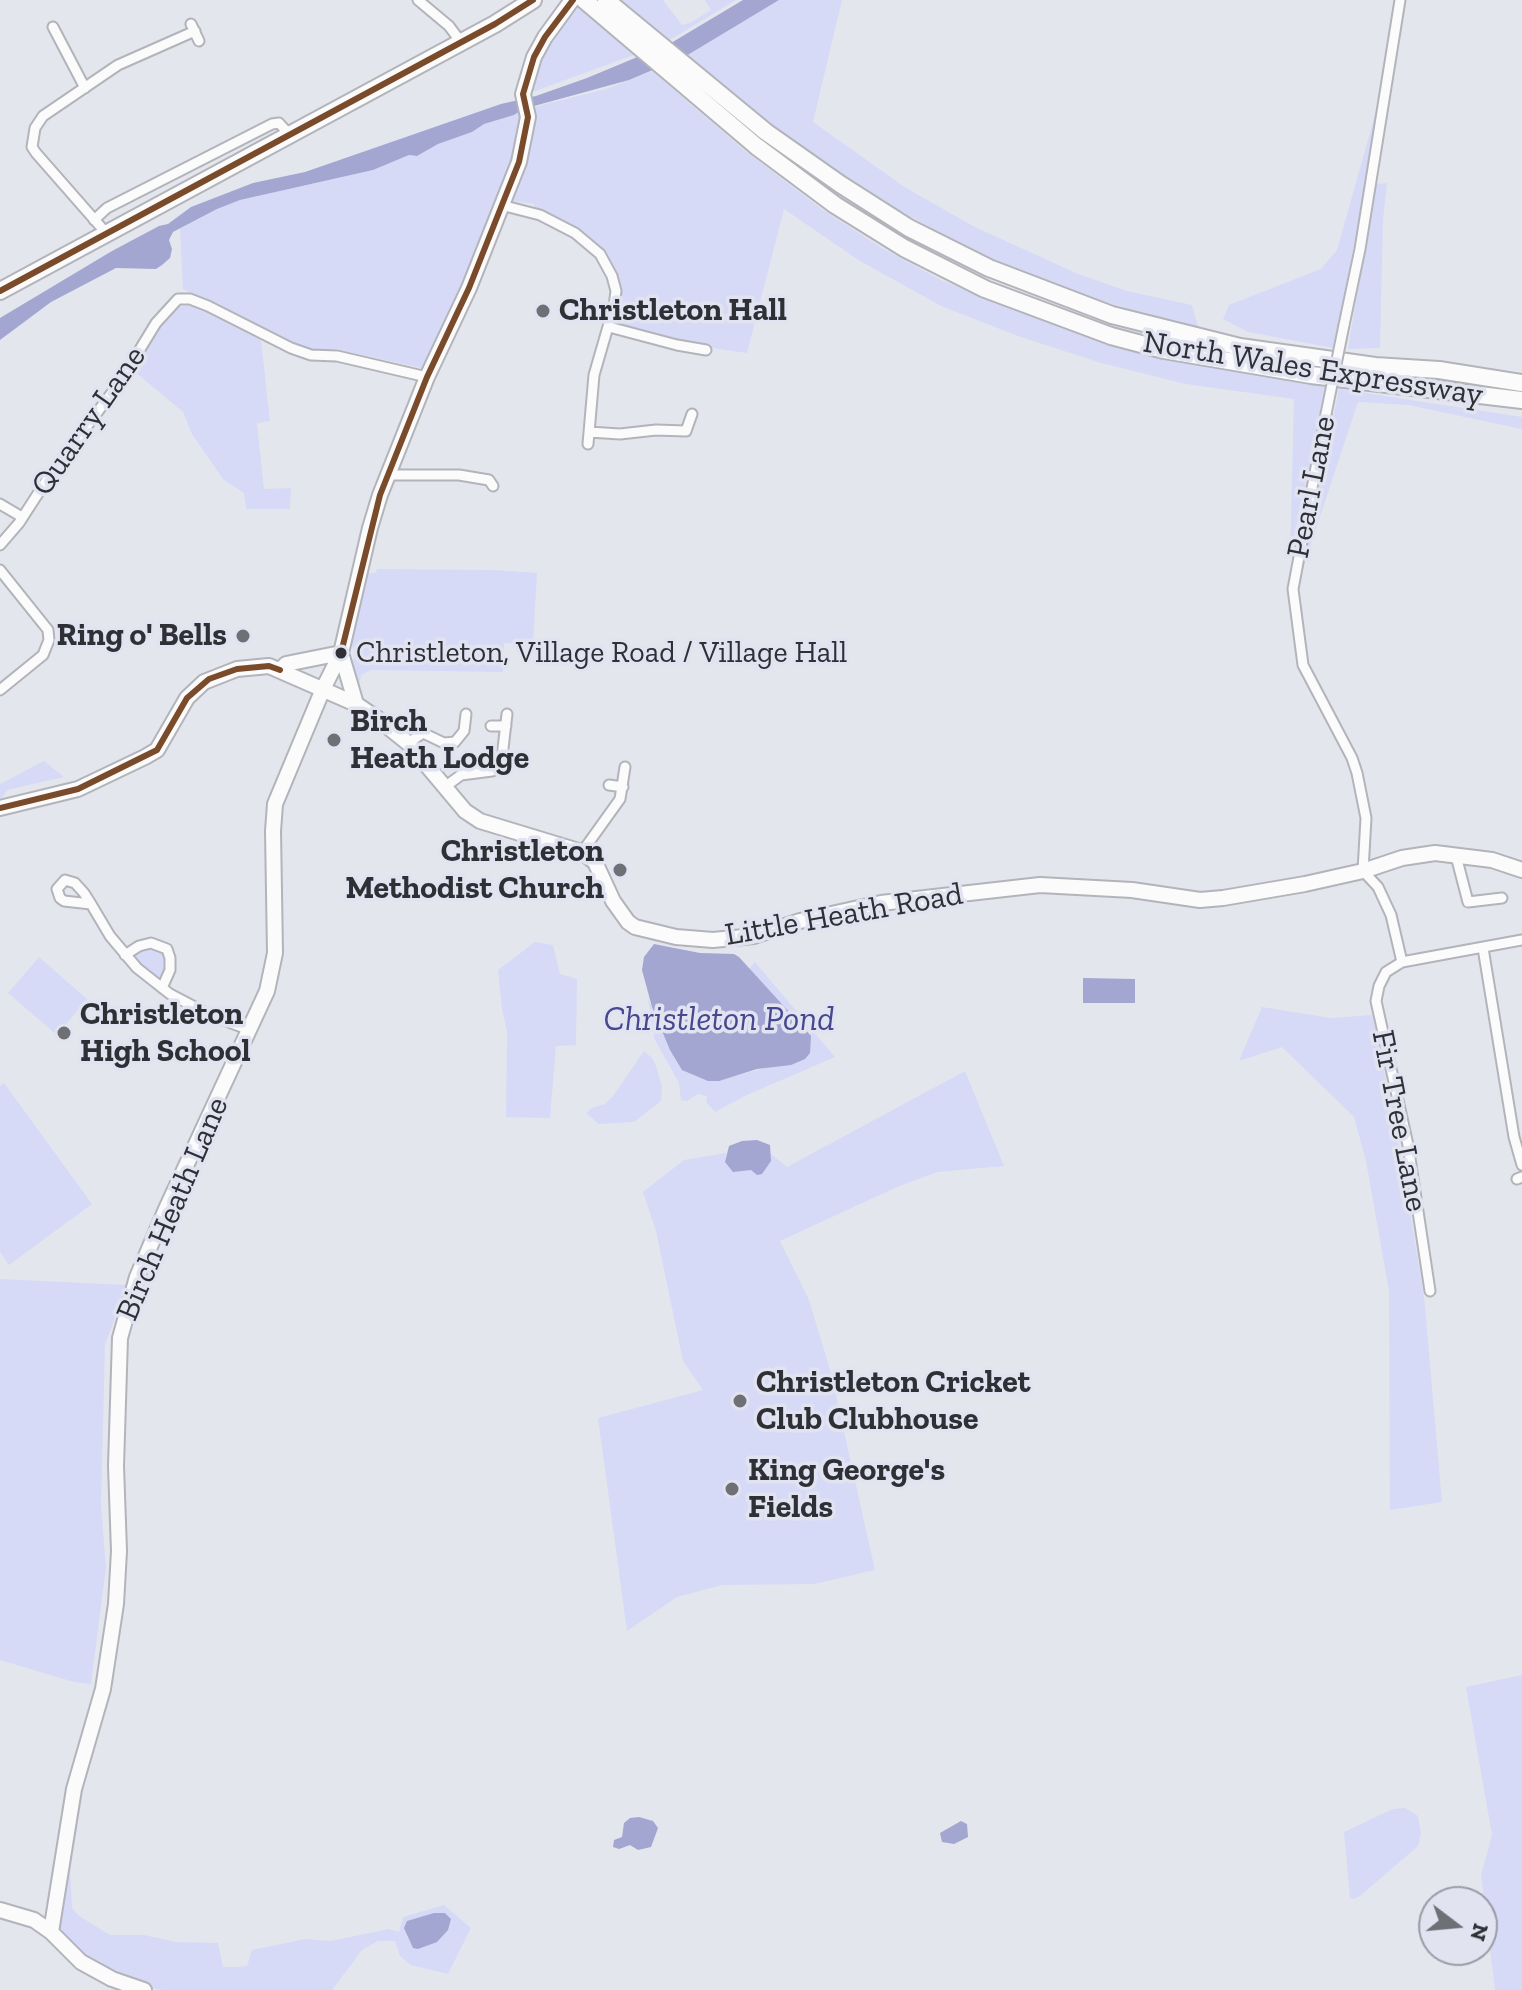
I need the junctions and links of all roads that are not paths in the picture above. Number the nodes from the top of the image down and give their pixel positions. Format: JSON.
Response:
{"nodes":[{"id":1,"x":418,"y":0,"type":"edge"},
{"id":2,"x":533,"y":0,"type":"edge"},
{"id":3,"x":572,"y":0,"type":"edge"},
{"id":4,"x":1400,"y":0,"type":"edge"},
{"id":5,"x":599,"y":3,"type":"edge"},
{"id":6,"x":53,"y":27,"type":"dead end"},
{"id":7,"x":195,"y":32,"type":"dead end"},
{"id":8,"x":461,"y":42,"type":"junction"},
{"id":9,"x":688,"y":79,"type":"junction"},
{"id":10,"x":85,"y":88,"type":"junction"},
{"id":11,"x":289,"y":134,"type":"junction"},
{"id":12,"x":501,"y":205,"type":"junction"},
{"id":13,"x":94,"y":220,"type":"junction"},
{"id":14,"x":107,"y":234,"type":"junction"},
{"id":15,"x":0,"y":291,"type":"edge"},
{"id":16,"x":609,"y":327,"type":"junction"},
{"id":17,"x":706,"y":350,"type":"dead end"},
{"id":18,"x":1439,"y":370,"type":"junction"},
{"id":19,"x":1522,"y":375,"type":"edge"},
{"id":20,"x":427,"y":377,"type":"junction"},
{"id":21,"x":1522,"y":383,"type":"edge"},
{"id":22,"x":1421,"y":388,"type":"junction"},
{"id":23,"x":1522,"y":400,"type":"edge"},
{"id":24,"x":1522,"y":410,"type":"edge"},
{"id":25,"x":692,"y":414,"type":"dead end"},
{"id":26,"x":589,"y":432,"type":"junction"},
{"id":27,"x":588,"y":444,"type":"dead end"},
{"id":28,"x":388,"y":475,"type":"junction"},
{"id":29,"x":493,"y":486,"type":"dead end"},
{"id":30,"x":0,"y":504,"type":"edge"},
{"id":31,"x":22,"y":517,"type":"junction"},
{"id":32,"x":0,"y":545,"type":"edge"},
{"id":33,"x":0,"y":570,"type":"edge"},
{"id":34,"x":340,"y":654,"type":"junction"},
{"id":35,"x":280,"y":670,"type":"junction"},
{"id":36,"x":323,"y":689,"type":"junction"},
{"id":37,"x":0,"y":690,"type":"edge"},
{"id":38,"x":356,"y":704,"type":"junction"},
{"id":39,"x":466,"y":714,"type":"dead end"},
{"id":40,"x":507,"y":714,"type":"dead end"},
{"id":41,"x":491,"y":726,"type":"dead end"},
{"id":42,"x":506,"y":726,"type":"junction"},
{"id":43,"x":408,"y":743,"type":"junction"},
{"id":44,"x":625,"y":767,"type":"dead end"},
{"id":45,"x":609,"y":785,"type":"dead end"},
{"id":46,"x":446,"y":786,"type":"junction"},
{"id":47,"x":623,"y":787,"type":"junction"},
{"id":48,"x":0,"y":808,"type":"edge"},
{"id":49,"x":582,"y":852,"type":"junction"},
{"id":50,"x":1456,"y":856,"type":"junction"},
{"id":51,"x":1522,"y":870,"type":"edge"},
{"id":52,"x":1363,"y":871,"type":"junction"},
{"id":53,"x":1502,"y":898,"type":"dead end"},
{"id":54,"x":91,"y":904,"type":"dead end"},
{"id":55,"x":1522,"y":940,"type":"edge"},
{"id":56,"x":1483,"y":948,"type":"junction"},
{"id":57,"x":125,"y":955,"type":"junction"},
{"id":58,"x":1402,"y":962,"type":"junction"},
{"id":59,"x":162,"y":988,"type":"junction"},
{"id":60,"x":250,"y":1030,"type":"junction"},
{"id":61,"x":1522,"y":1165,"type":"edge"},
{"id":62,"x":1430,"y":1291,"type":"dead end"},
{"id":63,"x":0,"y":1910,"type":"edge"},
{"id":64,"x":51,"y":1932,"type":"junction"},
{"id":65,"x":144,"y":1990,"type":"edge"}],
"edges":[{"from":1,"to":8,"type":"street"},
{"from":2,"to":8,"type":"highway"},
{"from":3,"to":12,"type":"street","name":"Birch Heath Lane"},
{"from":4,"to":52,"type":"street","name":"Pearl Lane","bridge":true},
{"from":5,"to":9,"type":"highway","name":"North Wales Expressway"},
{"from":6,"to":10,"type":"street"},
{"from":7,"to":10,"type":"street"},
{"from":8,"to":11,"type":"highway"},
{"from":9,"to":18,"type":"highway","name":"North Wales Expressway"},
{"from":9,"to":22,"type":"highway","name":"North Wales Expressway"},
{"from":10,"to":13,"type":"street"},
{"from":11,"to":13,"type":"street"},
{"from":11,"to":14,"type":"highway"},
{"from":12,"to":16,"type":"street"},
{"from":12,"to":20,"type":"street","name":"Birch Heath Lane"},
{"from":13,"to":14,"type":"street"},
{"from":14,"to":15,"type":"highway"},
{"from":16,"to":17,"type":"street"},
{"from":16,"to":26,"type":"street"},
{"from":18,"to":19,"type":"highway"},
{"from":18,"to":21,"type":"highway","name":"North Wales Expressway"},
{"from":20,"to":28,"type":"street","name":"Birch Heath Lane"},
{"from":20,"to":31,"type":"street","name":"Quarry Lane"},
{"from":22,"to":23,"type":"highway","name":"North Wales Expressway"},
{"from":22,"to":24,"type":"highway"},
{"from":25,"to":26,"type":"street"},
{"from":26,"to":27,"type":"street"},
{"from":28,"to":29,"type":"street"},
{"from":28,"to":34,"type":"street","name":"Birch Heath Lane"},
{"from":30,"to":31,"type":"street"},
{"from":31,"to":32,"type":"street","name":"Quarry Lane"},
{"from":33,"to":37,"type":"street"},
{"from":34,"to":35,"type":"street"},
{"from":34,"to":36,"type":"street","name":"Birch Heath Lane"},
{"from":34,"to":38,"type":"street"},
{"from":35,"to":36,"type":"street"},
{"from":35,"to":48,"type":"street"},
{"from":36,"to":38,"type":"street"},
{"from":36,"to":60,"type":"street","name":"Birch Heath Lane"},
{"from":38,"to":43,"type":"street"},
{"from":39,"to":43,"type":"street"},
{"from":40,"to":42,"type":"street"},
{"from":41,"to":42,"type":"street"},
{"from":42,"to":46,"type":"street"},
{"from":43,"to":46,"type":"street"},
{"from":44,"to":47,"type":"street"},
{"from":45,"to":47,"type":"street"},
{"from":46,"to":49,"type":"street"},
{"from":47,"to":49,"type":"street"},
{"from":49,"to":52,"type":"street","name":"Little Heath Road"},
{"from":50,"to":51,"type":"street","name":"Little Heath Road"},
{"from":50,"to":52,"type":"street","name":"Little Heath Road"},
{"from":50,"to":53,"type":"street"},
{"from":52,"to":58,"type":"street"},
{"from":54,"to":57,"type":"street"},
{"from":55,"to":56,"type":"street"},
{"from":56,"to":58,"type":"street"},
{"from":56,"to":61,"type":"street"},
{"from":57,"to":59,"type":"street"},
{"from":57,"to":59,"type":"street"},
{"from":58,"to":62,"type":"street","name":"Fir Tree Lane"},
{"from":59,"to":60,"type":"street"},
{"from":60,"to":64,"type":"street","name":"Birch Heath Lane"},
{"from":63,"to":64,"type":"street"},
{"from":64,"to":65,"type":"street"}]}
